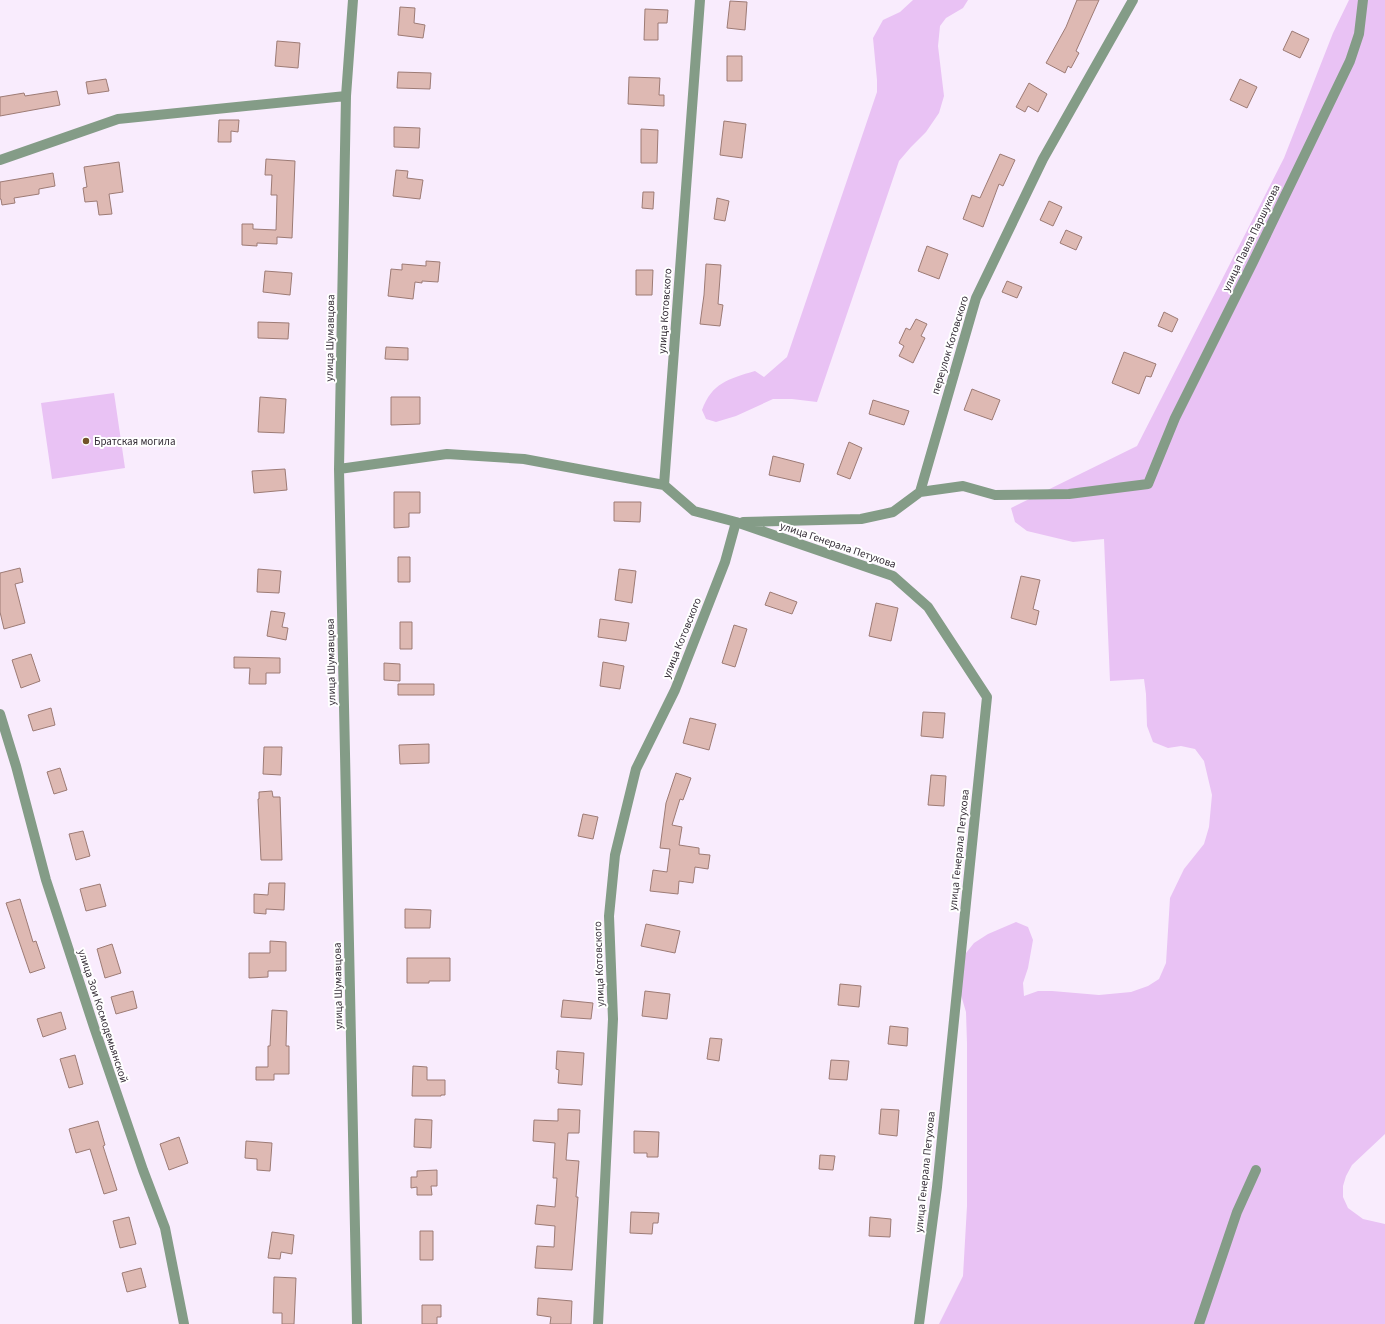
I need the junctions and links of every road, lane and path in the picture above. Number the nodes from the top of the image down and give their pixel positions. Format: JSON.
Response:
{"nodes":[{"id":1,"x":353,"y":0,"type":"edge"},
{"id":2,"x":700,"y":0,"type":"edge"},
{"id":3,"x":1133,"y":0,"type":"edge"},
{"id":4,"x":1364,"y":0,"type":"edge"},
{"id":5,"x":346,"y":96,"type":"junction"},
{"id":6,"x":0,"y":160,"type":"edge"},
{"id":7,"x":339,"y":469,"type":"junction"},
{"id":8,"x":664,"y":485,"type":"junction"},
{"id":9,"x":920,"y":492,"type":"junction"},
{"id":10,"x":736,"y":522,"type":"junction"},
{"id":11,"x":0,"y":714,"type":"edge"},
{"id":12,"x":1256,"y":1170,"type":"dead end"},
{"id":13,"x":184,"y":1324,"type":"edge"},
{"id":14,"x":357,"y":1324,"type":"edge"},
{"id":15,"x":598,"y":1324,"type":"edge"},
{"id":16,"x":919,"y":1324,"type":"edge"},
{"id":17,"x":1199,"y":1324,"type":"edge"}],
"edges":[{"from":1,"to":5,"type":"street","name":"улица Шумавцова"},
{"from":2,"to":8,"type":"street","name":"улица Котовского"},
{"from":3,"to":9,"type":"street","name":"переулок Котовского"},
{"from":4,"to":9,"type":"street","name":"улица Павла Паршукова"},
{"from":5,"to":6,"type":"street"},
{"from":5,"to":7,"type":"street","name":"улица Шумавцова"},
{"from":7,"to":8,"type":"street"},
{"from":7,"to":14,"type":"street","name":"улица Шумавцова"},
{"from":8,"to":10,"type":"street"},
{"from":9,"to":10,"type":"street"},
{"from":10,"to":15,"type":"street","name":"улица Котовского"},
{"from":10,"to":16,"type":"street","name":"улица Генерала Петухова"},
{"from":11,"to":13,"type":"street","name":"улица Зои Космодемьянской"},
{"from":12,"to":17,"type":"street"}]}
